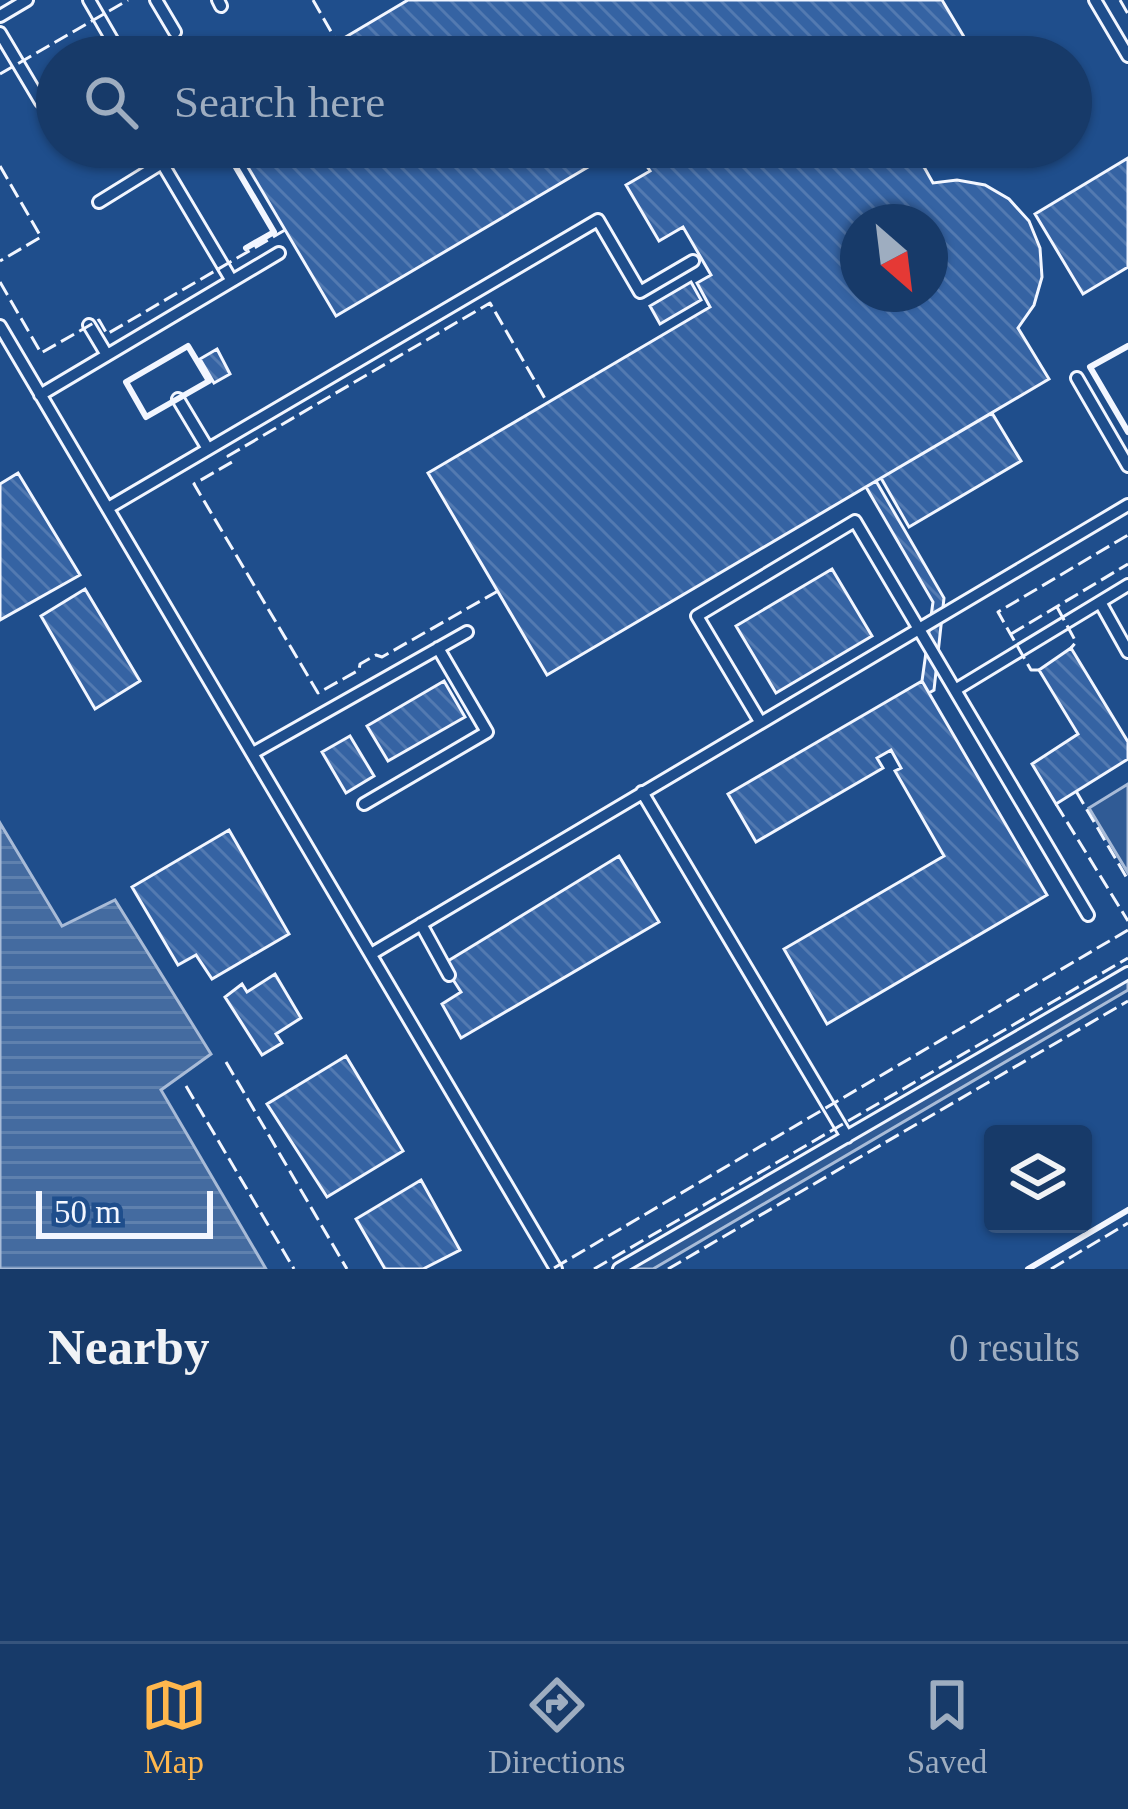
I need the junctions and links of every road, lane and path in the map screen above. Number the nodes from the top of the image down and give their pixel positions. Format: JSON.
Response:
{"nodes":[{"id":1,"x":27,"y":0,"type":"edge"},
{"id":2,"x":88,"y":0,"type":"edge"},
{"id":3,"x":156,"y":0,"type":"edge"},
{"id":4,"x":1095,"y":0,"type":"edge"},
{"id":5,"x":0,"y":16,"type":"edge"},
{"id":6,"x":175,"y":32,"type":"dead end"},
{"id":7,"x":0,"y":34,"type":"edge"},
{"id":8,"x":109,"y":36,"type":"edge"},
{"id":9,"x":1128,"y":56,"type":"edge"},
{"id":10,"x":36,"y":95,"type":"edge"},
{"id":11,"x":154,"y":168,"type":"edge"},
{"id":12,"x":165,"y":168,"type":"edge"},
{"id":13,"x":98,"y":202,"type":"dead end"},
{"id":14,"x":279,"y":253,"type":"dead end"},
{"id":15,"x":693,"y":261,"type":"dead end"},
{"id":16,"x":232,"y":281,"type":"junction"},
{"id":17,"x":89,"y":325,"type":"dead end"},
{"id":18,"x":0,"y":326,"type":"edge"},
{"id":19,"x":107,"y":355,"type":"junction"},
{"id":20,"x":1077,"y":379,"type":"dead end"},
{"id":21,"x":40,"y":395,"type":"junction"},
{"id":22,"x":178,"y":399,"type":"dead end"},
{"id":23,"x":208,"y":449,"type":"junction"},
{"id":24,"x":1128,"y":466,"type":"edge"},
{"id":25,"x":1128,"y":505,"type":"edge"},
{"id":26,"x":108,"y":508,"type":"junction"},
{"id":27,"x":1128,"y":585,"type":"edge"},
{"id":28,"x":1100,"y":602,"type":"junction"},
{"id":29,"x":917,"y":627,"type":"junction"},
{"id":30,"x":467,"y":632,"type":"dead end"},
{"id":31,"x":438,"y":648,"type":"junction"},
{"id":32,"x":1128,"y":652,"type":"edge"},
{"id":33,"x":955,"y":690,"type":"junction"},
{"id":34,"x":759,"y":720,"type":"junction"},
{"id":35,"x":253,"y":753,"type":"junction"},
{"id":36,"x":642,"y":791,"type":"junction"},
{"id":37,"x":364,"y":804,"type":"dead end"},
{"id":38,"x":1088,"y":915,"type":"dead end"},
{"id":39,"x":421,"y":924,"type":"junction"},
{"id":40,"x":371,"y":954,"type":"junction"},
{"id":41,"x":1128,"y":974,"type":"edge"},
{"id":42,"x":449,"y":975,"type":"dead end"},
{"id":43,"x":848,"y":1137,"type":"junction"},
{"id":44,"x":556,"y":1269,"type":"edge"},
{"id":45,"x":619,"y":1269,"type":"edge"}],
"edges":[{"from":1,"to":5,"type":"lane"},
{"from":2,"to":8,"type":"lane"},
{"from":3,"to":6,"type":"lane"},
{"from":4,"to":9,"type":"lane"},
{"from":7,"to":10,"type":"lane"},
{"from":11,"to":13,"type":"lane"},
{"from":12,"to":16,"type":"lane"},
{"from":14,"to":16,"type":"lane"},
{"from":15,"to":23,"type":"lane"},
{"from":16,"to":19,"type":"lane"},
{"from":17,"to":19,"type":"lane"},
{"from":18,"to":21,"type":"lane"},
{"from":19,"to":21,"type":"lane"},
{"from":20,"to":24,"type":"lane"},
{"from":21,"to":26,"type":"lane"},
{"from":22,"to":23,"type":"lane"},
{"from":23,"to":26,"type":"lane"},
{"from":25,"to":29,"type":"lane"},
{"from":26,"to":35,"type":"lane"},
{"from":27,"to":28,"type":"lane"},
{"from":28,"to":32,"type":"lane"},
{"from":28,"to":33,"type":"lane"},
{"from":29,"to":33,"type":"lane"},
{"from":29,"to":34,"type":"lane"},
{"from":29,"to":34,"type":"lane"},
{"from":30,"to":31,"type":"lane"},
{"from":31,"to":35,"type":"lane"},
{"from":31,"to":37,"type":"lane"},
{"from":33,"to":38,"type":"lane"},
{"from":34,"to":36,"type":"lane"},
{"from":35,"to":40,"type":"lane"},
{"from":36,"to":39,"type":"lane"},
{"from":36,"to":43,"type":"lane"},
{"from":39,"to":40,"type":"lane"},
{"from":39,"to":42,"type":"lane"},
{"from":40,"to":44,"type":"lane"},
{"from":41,"to":43,"type":"lane"},
{"from":43,"to":45,"type":"lane"}]}
